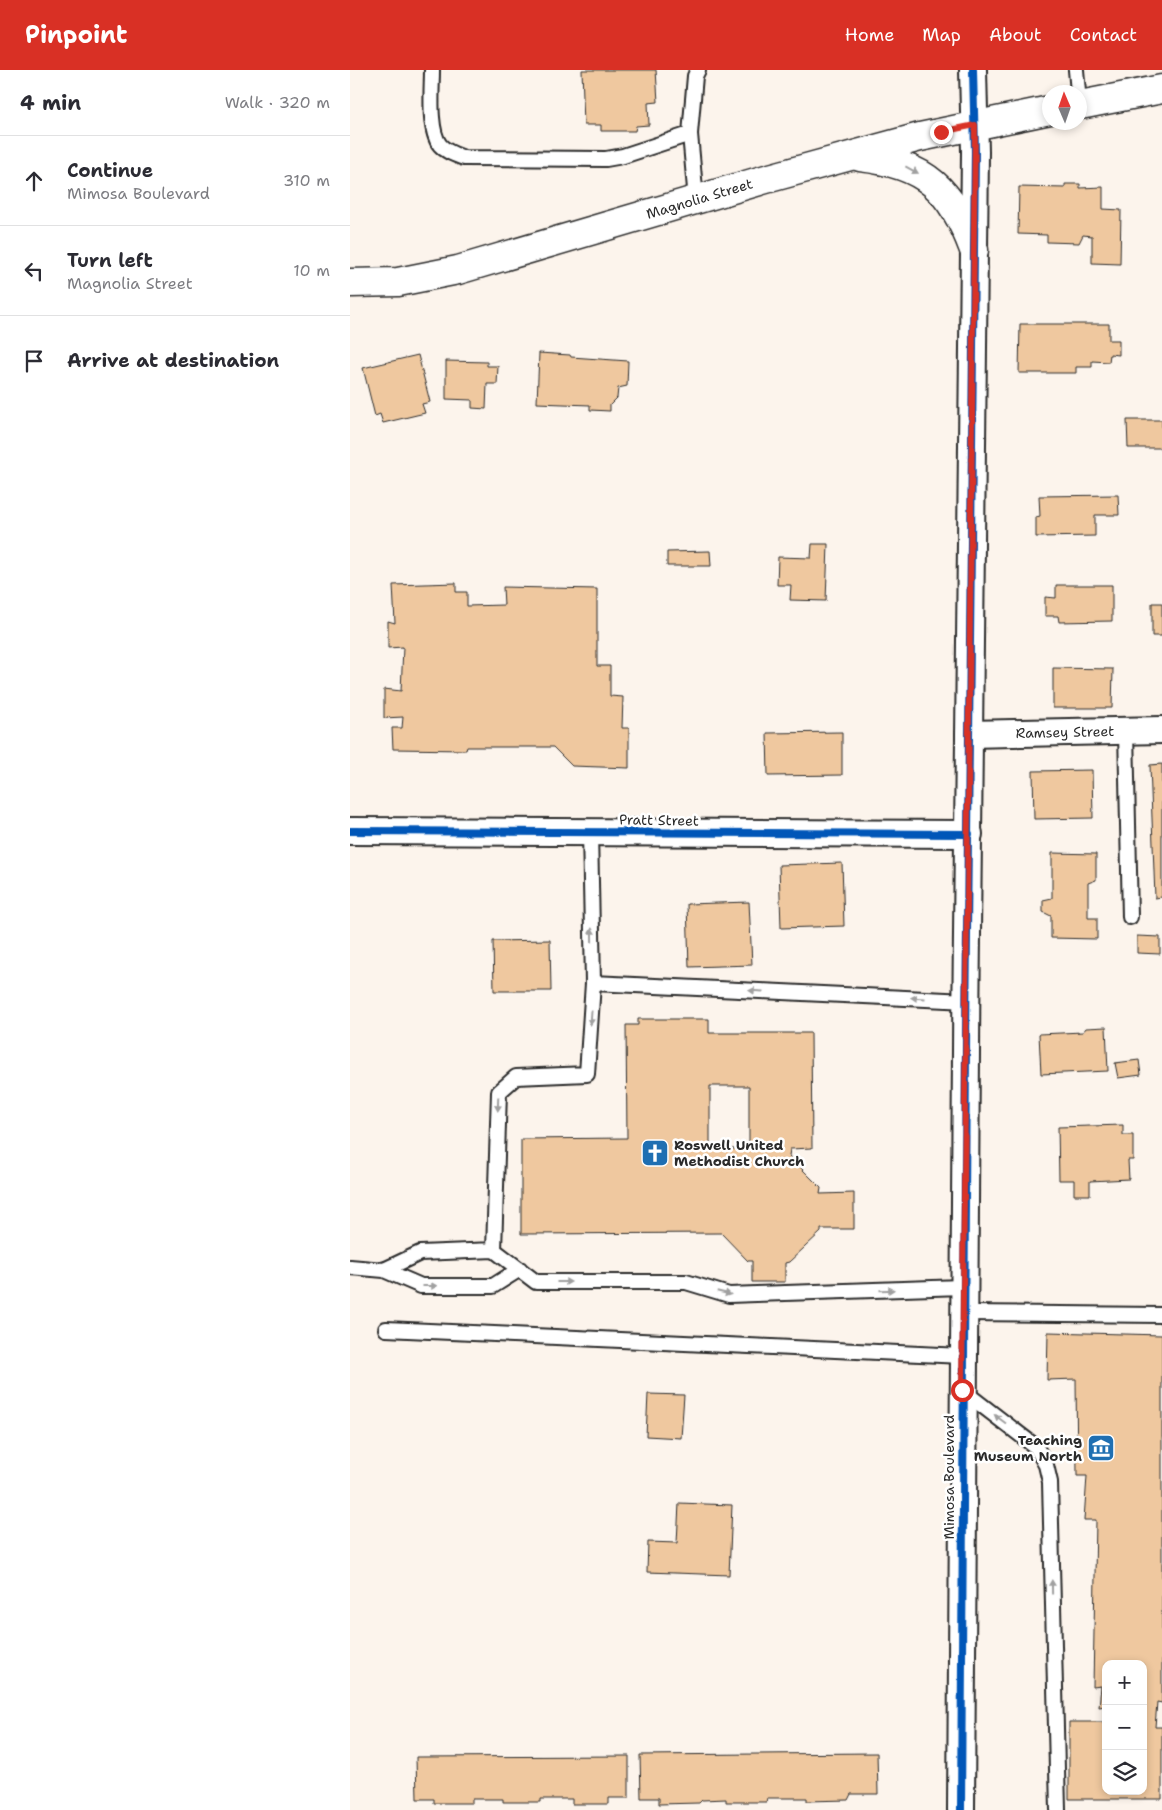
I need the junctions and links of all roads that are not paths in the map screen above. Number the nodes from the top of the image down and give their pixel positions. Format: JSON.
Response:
{"nodes":[{"id":1,"x":432,"y":70,"type":"edge"},
{"id":2,"x":698,"y":70,"type":"edge"},
{"id":3,"x":973,"y":70,"type":"edge"},
{"id":4,"x":1076,"y":70,"type":"edge"},
{"id":5,"x":1077,"y":85,"type":"edge"},
{"id":6,"x":1162,"y":89,"type":"edge"},
{"id":7,"x":1087,"y":104,"type":"edge"},
{"id":8,"x":1042,"y":112,"type":"edge"},
{"id":9,"x":975,"y":125,"type":"junction"},
{"id":10,"x":690,"y":134,"type":"junction"},
{"id":11,"x":848,"y":156,"type":"junction"},
{"id":12,"x":696,"y":200,"type":"junction"},
{"id":13,"x":974,"y":250,"type":"junction"},
{"id":14,"x":350,"y":283,"type":"edge"},
{"id":15,"x":1162,"y":730,"type":"edge"},
{"id":16,"x":1126,"y":731,"type":"junction"},
{"id":17,"x":969,"y":734,"type":"junction"},
{"id":18,"x":350,"y":831,"type":"edge"},
{"id":19,"x":590,"y":831,"type":"junction"},
{"id":20,"x":969,"y":834,"type":"junction"},
{"id":21,"x":1130,"y":917,"type":"dead end"},
{"id":22,"x":593,"y":983,"type":"junction"},
{"id":23,"x":967,"y":1000,"type":"junction"},
{"id":24,"x":494,"y":1250,"type":"junction"},
{"id":25,"x":350,"y":1267,"type":"edge"},
{"id":26,"x":520,"y":1269,"type":"junction"},
{"id":27,"x":384,"y":1270,"type":"junction"},
{"id":28,"x":962,"y":1300,"type":"junction"},
{"id":29,"x":1162,"y":1315,"type":"edge"},
{"id":30,"x":386,"y":1329,"type":"dead end"},
{"id":31,"x":962,"y":1356,"type":"junction"},
{"id":32,"x":962,"y":1390,"type":"junction"},
{"id":33,"x":960,"y":1810,"type":"edge"},
{"id":34,"x":1058,"y":1810,"type":"edge"}],
"edges":[{"from":1,"to":10,"type":"lane"},
{"from":2,"to":10,"type":"lane"},
{"from":3,"to":9,"type":"street","name":"Mimosa Boulevard"},
{"from":4,"to":5,"type":"lane"},
{"from":6,"to":7,"type":"main road"},
{"from":8,"to":9,"type":"main road","name":"Magnolia Street"},
{"from":9,"to":11,"type":"main road","name":"Magnolia Street"},
{"from":9,"to":13,"type":"street","name":"Mimosa Boulevard"},
{"from":10,"to":12,"type":"lane"},
{"from":11,"to":12,"type":"main road","name":"Magnolia Street"},
{"from":11,"to":13,"type":"main road","one_way":true},
{"from":12,"to":14,"type":"main road","name":"Magnolia Street"},
{"from":13,"to":17,"type":"street","name":"Mimosa Boulevard"},
{"from":15,"to":16,"type":"street","name":"Ramsey Street"},
{"from":16,"to":17,"type":"street","name":"Ramsey Street"},
{"from":16,"to":21,"type":"lane"},
{"from":17,"to":20,"type":"street","name":"Mimosa Boulevard"},
{"from":18,"to":19,"type":"street","name":"Pratt Street"},
{"from":19,"to":20,"type":"street","name":"Pratt Street"},
{"from":22,"to":19,"type":"lane","one_way":true},
{"from":20,"to":23,"type":"street","name":"Mimosa Boulevard"},
{"from":23,"to":22,"type":"lane","one_way":true},
{"from":22,"to":24,"type":"lane","one_way":true},
{"from":23,"to":28,"type":"street","name":"Mimosa Boulevard"},
{"from":24,"to":26,"type":"lane"},
{"from":24,"to":27,"type":"lane"},
{"from":25,"to":27,"type":"lane"},
{"from":27,"to":26,"type":"lane","one_way":true},
{"from":26,"to":28,"type":"lane","one_way":true},
{"from":28,"to":29,"type":"lane"},
{"from":28,"to":31,"type":"street","name":"Mimosa Boulevard"},
{"from":30,"to":31,"type":"lane"},
{"from":31,"to":32,"type":"street","name":"Mimosa Boulevard"},
{"from":32,"to":33,"type":"street","name":"Mimosa Boulevard"},
{"from":34,"to":32,"type":"lane","one_way":true}]}
